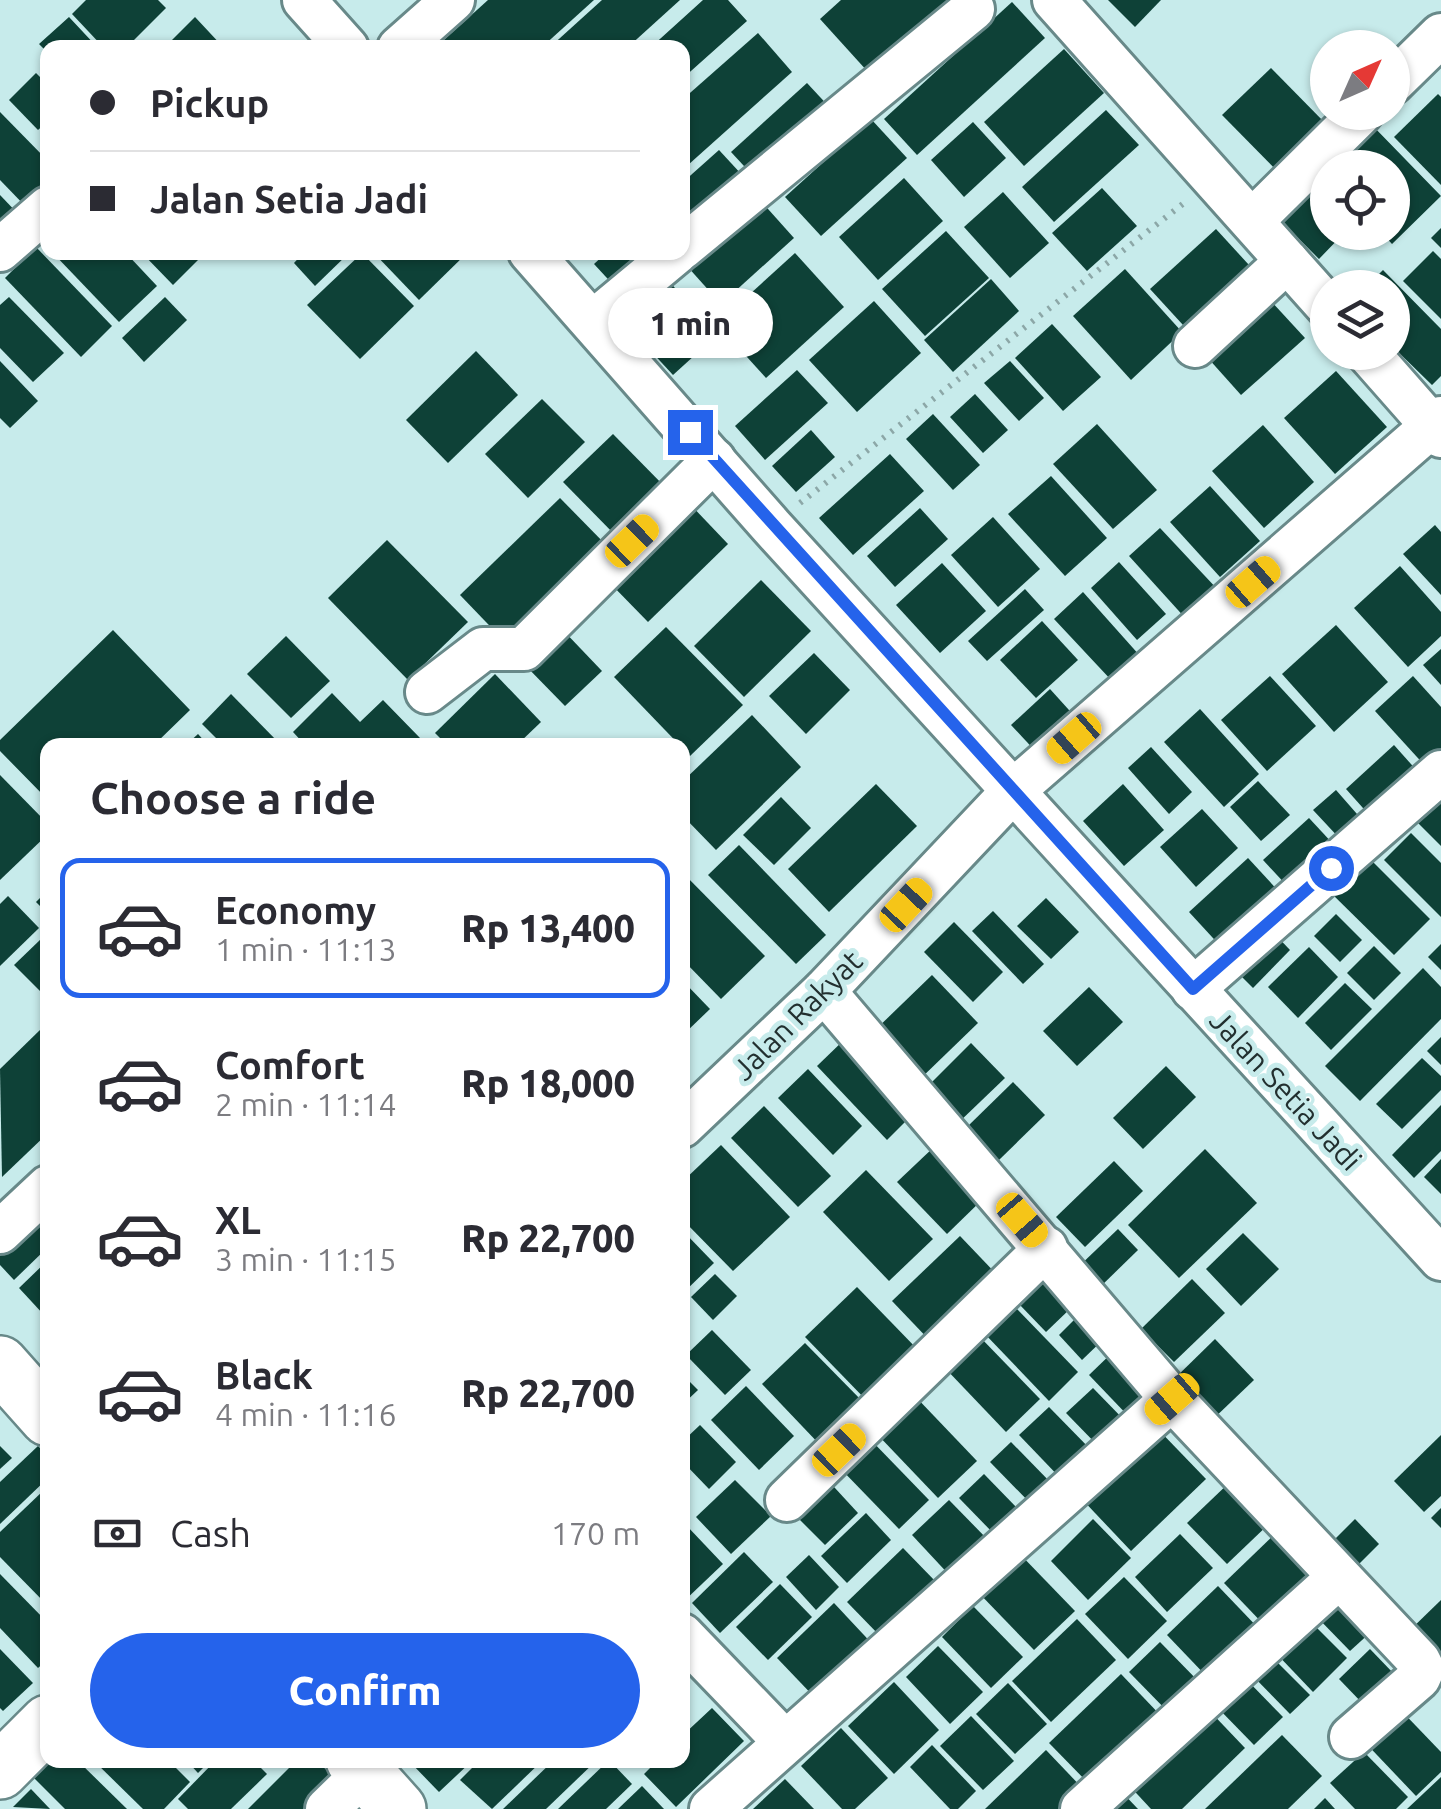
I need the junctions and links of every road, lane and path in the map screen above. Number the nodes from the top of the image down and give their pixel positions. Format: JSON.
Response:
{"nodes":[{"id":1,"x":454,"y":0,"type":"edge"},
{"id":2,"x":1054,"y":0,"type":"edge"},
{"id":3,"x":973,"y":8,"type":"dead end"},
{"id":4,"x":1441,"y":35,"type":"edge"},
{"id":5,"x":407,"y":40,"type":"edge"},
{"id":6,"x":1410,"y":65,"type":"edge"},
{"id":7,"x":1344,"y":130,"type":"edge"},
{"id":8,"x":1215,"y":180,"type":"junction"},
{"id":9,"x":40,"y":215,"type":"edge"},
{"id":10,"x":1252,"y":220,"type":"junction"},
{"id":11,"x":690,"y":242,"type":"edge"},
{"id":12,"x":0,"y":250,"type":"edge"},
{"id":13,"x":537,"y":260,"type":"edge"},
{"id":14,"x":668,"y":260,"type":"edge"},
{"id":15,"x":1287,"y":261,"type":"junction"},
{"id":16,"x":1310,"y":287,"type":"edge"},
{"id":17,"x":593,"y":322,"type":"junction"},
{"id":18,"x":1195,"y":346,"type":"dead end"},
{"id":19,"x":1384,"y":370,"type":"edge"},
{"id":20,"x":1438,"y":427,"type":"edge"},
{"id":21,"x":714,"y":460,"type":"junction"},
{"id":22,"x":771,"y":526,"type":"junction"},
{"id":23,"x":427,"y":692,"type":"dead end"},
{"id":24,"x":1441,"y":772,"type":"edge"},
{"id":25,"x":1014,"y":790,"type":"junction"},
{"id":26,"x":1193,"y":989,"type":"junction"},
{"id":27,"x":824,"y":991,"type":"junction"},
{"id":28,"x":690,"y":1118,"type":"edge"},
{"id":29,"x":40,"y":1194,"type":"edge"},
{"id":30,"x":0,"y":1232,"type":"edge"},
{"id":31,"x":1046,"y":1248,"type":"junction"},
{"id":32,"x":1441,"y":1258,"type":"edge"},
{"id":33,"x":1172,"y":1399,"type":"junction"},
{"id":34,"x":787,"y":1500,"type":"dead end"},
{"id":35,"x":1339,"y":1577,"type":"junction"},
{"id":36,"x":690,"y":1643,"type":"edge"},
{"id":37,"x":40,"y":1732,"type":"edge"},
{"id":38,"x":1352,"y":1737,"type":"dead end"},
{"id":39,"x":784,"y":1742,"type":"junction"},
{"id":40,"x":0,"y":1771,"type":"edge"},
{"id":41,"x":711,"y":1809,"type":"edge"},
{"id":42,"x":1082,"y":1809,"type":"edge"}],
"edges":[{"from":1,"to":5,"type":"street"},
{"from":2,"to":8,"type":"street"},
{"from":3,"to":11,"type":"street"},
{"from":4,"to":6,"type":"street"},
{"from":7,"to":10,"type":"street"},
{"from":8,"to":10,"type":"street"},
{"from":8,"to":22,"type":"path"},
{"from":9,"to":12,"type":"street"},
{"from":10,"to":15,"type":"street"},
{"from":13,"to":17,"type":"street","name":"Jalan Setia Jadi"},
{"from":14,"to":17,"type":"street"},
{"from":15,"to":16,"type":"street"},
{"from":15,"to":18,"type":"street"},
{"from":17,"to":21,"type":"street","name":"Jalan Setia Jadi"},
{"from":19,"to":20,"type":"street"},
{"from":20,"to":25,"type":"street","name":"Jalan Rakyat"},
{"from":21,"to":22,"type":"street","name":"Jalan Setia Jadi"},
{"from":21,"to":23,"type":"street"},
{"from":22,"to":25,"type":"street","name":"Jalan Setia Jadi"},
{"from":24,"to":26,"type":"street"},
{"from":25,"to":26,"type":"street","name":"Jalan Setia Jadi"},
{"from":25,"to":27,"type":"street","name":"Jalan Rakyat"},
{"from":26,"to":32,"type":"street","name":"Jalan Setia Jadi"},
{"from":27,"to":28,"type":"street","name":"Jalan Rakyat"},
{"from":27,"to":31,"type":"street"},
{"from":29,"to":30,"type":"street"},
{"from":31,"to":33,"type":"street"},
{"from":31,"to":34,"type":"street"},
{"from":33,"to":35,"type":"street"},
{"from":33,"to":39,"type":"street"},
{"from":35,"to":38,"type":"street"},
{"from":35,"to":42,"type":"street"},
{"from":36,"to":39,"type":"street"},
{"from":37,"to":40,"type":"street"},
{"from":39,"to":41,"type":"street"}]}
